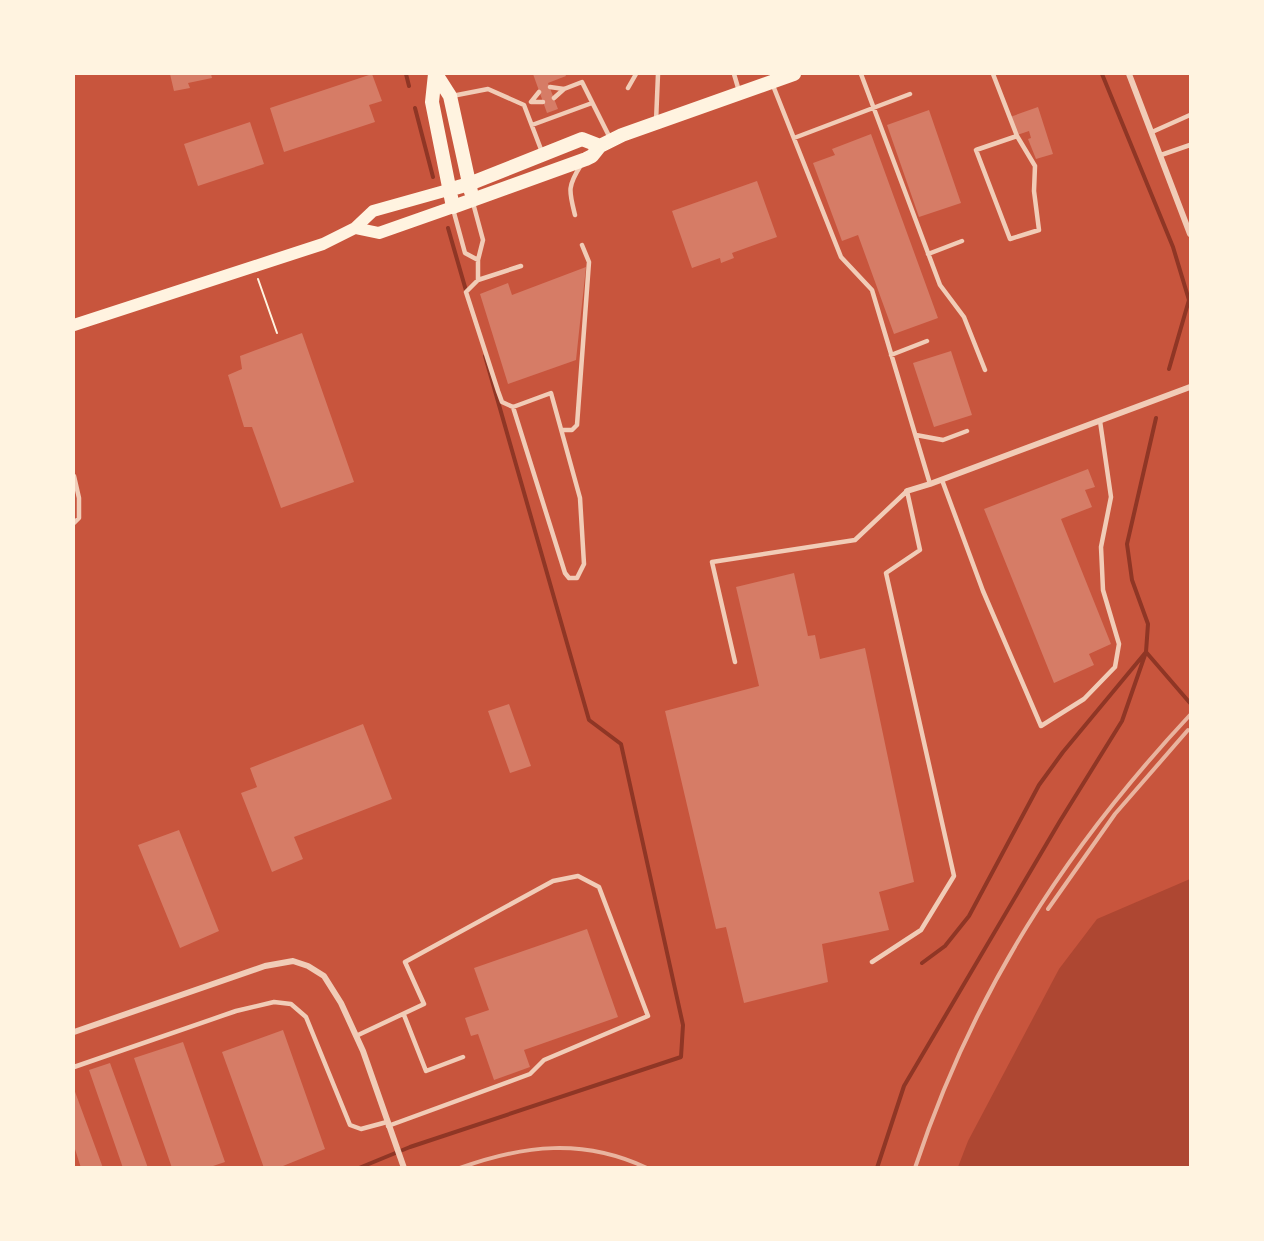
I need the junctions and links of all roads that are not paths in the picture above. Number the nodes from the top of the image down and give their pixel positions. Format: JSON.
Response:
{"nodes":[{"id":1,"x":435,"y":74,"type":"edge"},
{"id":2,"x":580,"y":74,"type":"edge"},
{"id":3,"x":636,"y":74,"type":"edge"},
{"id":4,"x":658,"y":74,"type":"edge"},
{"id":5,"x":734,"y":74,"type":"edge"},
{"id":6,"x":794,"y":74,"type":"edge"},
{"id":7,"x":861,"y":74,"type":"edge"},
{"id":8,"x":993,"y":74,"type":"edge"},
{"id":9,"x":1129,"y":74,"type":"edge"},
{"id":10,"x":582,"y":82,"type":"junction"},
{"id":11,"x":772,"y":82,"type":"junction"},
{"id":12,"x":550,"y":87,"type":"dead end"},
{"id":13,"x":628,"y":88,"type":"dead end"},
{"id":14,"x":564,"y":89,"type":"junction"},
{"id":15,"x":539,"y":92,"type":"dead end"},
{"id":16,"x":740,"y":93,"type":"junction"},
{"id":17,"x":910,"y":94,"type":"dead end"},
{"id":18,"x":450,"y":96,"type":"junction"},
{"id":19,"x":554,"y":98,"type":"dead end"},
{"id":20,"x":531,"y":102,"type":"junction"},
{"id":21,"x":543,"y":102,"type":"dead end"},
{"id":22,"x":592,"y":103,"type":"junction"},
{"id":23,"x":524,"y":105,"type":"junction"},
{"id":24,"x":873,"y":107,"type":"junction"},
{"id":25,"x":1191,"y":115,"type":"edge"},
{"id":26,"x":656,"y":123,"type":"junction"},
{"id":27,"x":532,"y":125,"type":"junction"},
{"id":28,"x":1152,"y":132,"type":"junction"},
{"id":29,"x":1017,"y":136,"type":"junction"},
{"id":30,"x":794,"y":138,"type":"junction"},
{"id":31,"x":605,"y":144,"type":"junction"},
{"id":32,"x":1191,"y":145,"type":"edge"},
{"id":33,"x":543,"y":154,"type":"junction"},
{"id":34,"x":1161,"y":155,"type":"junction"},
{"id":35,"x":586,"y":159,"type":"junction"},
{"id":36,"x":469,"y":184,"type":"junction"},
{"id":37,"x":448,"y":190,"type":"junction"},
{"id":38,"x":472,"y":200,"type":"junction"},
{"id":39,"x":453,"y":207,"type":"junction"},
{"id":40,"x":575,"y":216,"type":"dead end"},
{"id":41,"x":355,"y":228,"type":"junction"},
{"id":42,"x":1191,"y":234,"type":"edge"},
{"id":43,"x":962,"y":241,"type":"dead end"},
{"id":44,"x":582,"y":245,"type":"dead end"},
{"id":45,"x":928,"y":254,"type":"junction"},
{"id":46,"x":478,"y":260,"type":"junction"},
{"id":47,"x":521,"y":266,"type":"dead end"},
{"id":48,"x":478,"y":280,"type":"junction"},
{"id":49,"x":74,"y":324,"type":"edge"},
{"id":50,"x":927,"y":341,"type":"dead end"},
{"id":51,"x":891,"y":355,"type":"junction"},
{"id":52,"x":985,"y":370,"type":"dead end"},
{"id":53,"x":1191,"y":387,"type":"edge"},
{"id":54,"x":513,"y":407,"type":"junction"},
{"id":55,"x":1100,"y":421,"type":"junction"},
{"id":56,"x":562,"y":430,"type":"junction"},
{"id":57,"x":967,"y":431,"type":"dead end"},
{"id":58,"x":916,"y":435,"type":"junction"},
{"id":59,"x":74,"y":476,"type":"edge"},
{"id":60,"x":942,"y":480,"type":"junction"},
{"id":61,"x":930,"y":484,"type":"junction"},
{"id":62,"x":907,"y":491,"type":"junction"},
{"id":63,"x":74,"y":523,"type":"edge"},
{"id":64,"x":735,"y":662,"type":"dead end"},
{"id":65,"x":872,"y":962,"type":"dead end"},
{"id":66,"x":404,"y":1014,"type":"junction"},
{"id":67,"x":74,"y":1032,"type":"edge"},
{"id":68,"x":356,"y":1036,"type":"junction"},
{"id":69,"x":463,"y":1057,"type":"dead end"},
{"id":70,"x":74,"y":1067,"type":"edge"},
{"id":71,"x":388,"y":1124,"type":"junction"},
{"id":72,"x":403,"y":1165,"type":"edge"}],
"edges":[{"from":1,"to":18,"type":"main road"},
{"from":1,"to":37,"type":"main road"},
{"from":2,"to":10,"type":"lane"},
{"from":3,"to":13,"type":"lane"},
{"from":4,"to":26,"type":"lane"},
{"from":5,"to":16,"type":"lane"},
{"from":6,"to":11,"type":"main road"},
{"from":7,"to":24,"type":"lane"},
{"from":8,"to":29,"type":"lane"},
{"from":9,"to":28,"type":"street"},
{"from":10,"to":14,"type":"lane"},
{"from":10,"to":22,"type":"lane"},
{"from":11,"to":16,"type":"main road"},
{"from":11,"to":30,"type":"lane"},
{"from":12,"to":14,"type":"lane"},
{"from":14,"to":19,"type":"lane"},
{"from":15,"to":20,"type":"lane"},
{"from":16,"to":26,"type":"main road"},
{"from":17,"to":24,"type":"lane"},
{"from":18,"to":23,"type":"lane"},
{"from":18,"to":36,"type":"main road"},
{"from":20,"to":21,"type":"lane"},
{"from":20,"to":23,"type":"lane"},
{"from":22,"to":27,"type":"lane"},
{"from":22,"to":31,"type":"lane"},
{"from":23,"to":27,"type":"lane"},
{"from":24,"to":30,"type":"lane"},
{"from":24,"to":45,"type":"lane"},
{"from":25,"to":28,"type":"lane"},
{"from":26,"to":31,"type":"main road"},
{"from":27,"to":33,"type":"lane"},
{"from":28,"to":34,"type":"street"},
{"from":29,"to":29,"type":"lane"},
{"from":30,"to":51,"type":"lane"},
{"from":31,"to":33,"type":"main road"},
{"from":31,"to":35,"type":"main road"},
{"from":32,"to":34,"type":"lane"},
{"from":33,"to":36,"type":"main road"},
{"from":34,"to":42,"type":"street"},
{"from":35,"to":38,"type":"main road"},
{"from":35,"to":40,"type":"lane"},
{"from":36,"to":37,"type":"main road"},
{"from":36,"to":38,"type":"main road"},
{"from":37,"to":39,"type":"main road"},
{"from":37,"to":41,"type":"main road"},
{"from":38,"to":39,"type":"main road"},
{"from":38,"to":46,"type":"lane"},
{"from":39,"to":41,"type":"main road"},
{"from":39,"to":46,"type":"lane"},
{"from":41,"to":49,"type":"main road"},
{"from":43,"to":45,"type":"lane"},
{"from":44,"to":56,"type":"lane"},
{"from":45,"to":52,"type":"lane"},
{"from":46,"to":48,"type":"lane"},
{"from":47,"to":48,"type":"lane"},
{"from":48,"to":54,"type":"lane"},
{"from":50,"to":51,"type":"lane"},
{"from":51,"to":58,"type":"lane"},
{"from":53,"to":55,"type":"street"},
{"from":54,"to":56,"type":"lane"},
{"from":54,"to":56,"type":"lane"},
{"from":55,"to":60,"type":"street"},
{"from":55,"to":60,"type":"lane"},
{"from":57,"to":58,"type":"lane"},
{"from":58,"to":61,"type":"lane"},
{"from":59,"to":63,"type":"lane"},
{"from":60,"to":61,"type":"street"},
{"from":61,"to":62,"type":"street"},
{"from":62,"to":64,"type":"lane"},
{"from":62,"to":65,"type":"lane"},
{"from":66,"to":68,"type":"lane"},
{"from":66,"to":69,"type":"lane"},
{"from":66,"to":71,"type":"lane"},
{"from":67,"to":68,"type":"street"},
{"from":68,"to":71,"type":"street"},
{"from":70,"to":71,"type":"lane"},
{"from":71,"to":72,"type":"street"}]}
